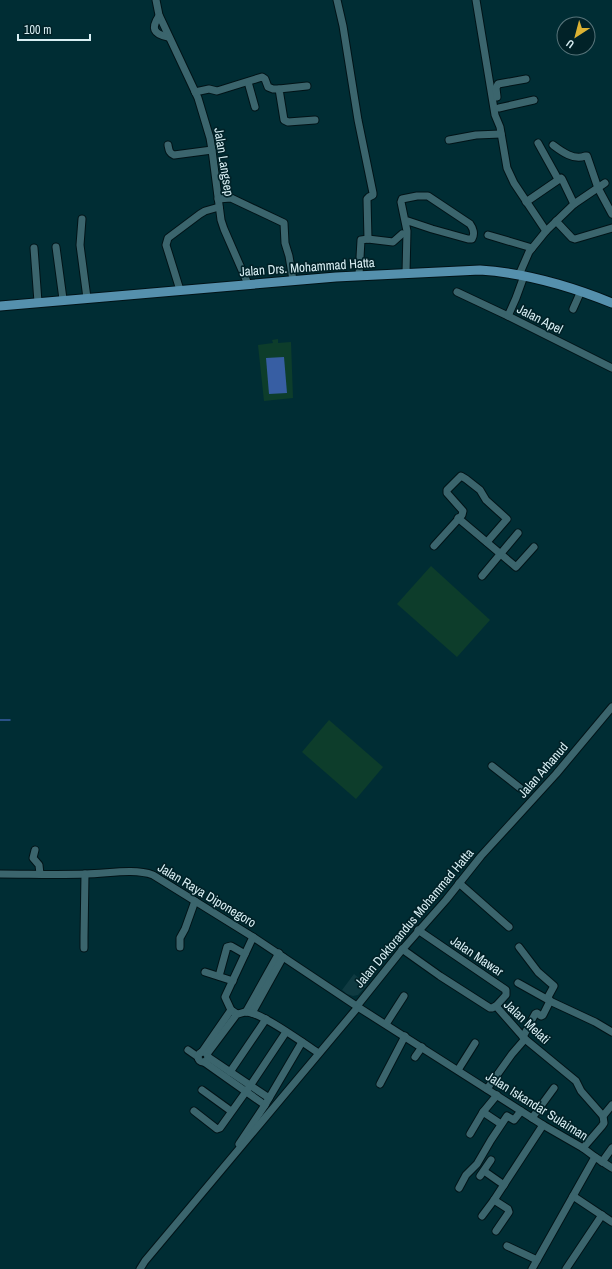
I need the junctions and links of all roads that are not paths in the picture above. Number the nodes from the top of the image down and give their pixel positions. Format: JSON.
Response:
{"nodes":[{"id":1,"x":156,"y":0,"type":"edge"},
{"id":2,"x":337,"y":0,"type":"edge"},
{"id":3,"x":476,"y":0,"type":"edge"},
{"id":4,"x":526,"y":78,"type":"dead end"},
{"id":5,"x":248,"y":82,"type":"junction"},
{"id":6,"x":307,"y":86,"type":"dead end"},
{"id":7,"x":279,"y":89,"type":"junction"},
{"id":8,"x":195,"y":92,"type":"junction"},
{"id":9,"x":534,"y":100,"type":"dead end"},
{"id":10,"x":255,"y":107,"type":"dead end"},
{"id":11,"x":499,"y":108,"type":"junction"},
{"id":12,"x":315,"y":120,"type":"dead end"},
{"id":13,"x":499,"y":124,"type":"junction"},
{"id":14,"x":501,"y":134,"type":"junction"},
{"id":15,"x":449,"y":140,"type":"dead end"},
{"id":16,"x":538,"y":143,"type":"dead end"},
{"id":17,"x":168,"y":145,"type":"dead end"},
{"id":18,"x":553,"y":145,"type":"dead end"},
{"id":19,"x":212,"y":150,"type":"junction"},
{"id":20,"x":558,"y":179,"type":"junction"},
{"id":21,"x":605,"y":183,"type":"dead end"},
{"id":22,"x":598,"y":188,"type":"junction"},
{"id":23,"x":526,"y":202,"type":"junction"},
{"id":24,"x":218,"y":203,"type":"junction"},
{"id":25,"x":574,"y":204,"type":"junction"},
{"id":26,"x":612,"y":213,"type":"edge"},
{"id":27,"x":82,"y":219,"type":"dead end"},
{"id":28,"x":556,"y":221,"type":"junction"},
{"id":29,"x":405,"y":227,"type":"junction"},
{"id":30,"x":612,"y":228,"type":"edge"},
{"id":31,"x":546,"y":231,"type":"junction"},
{"id":32,"x":488,"y":236,"type":"dead end"},
{"id":33,"x":368,"y":239,"type":"junction"},
{"id":34,"x":34,"y":248,"type":"dead end"},
{"id":35,"x":56,"y":248,"type":"dead end"},
{"id":36,"x":531,"y":249,"type":"junction"},
{"id":37,"x":406,"y":273,"type":"junction"},
{"id":38,"x":359,"y":275,"type":"junction"},
{"id":39,"x":522,"y":275,"type":"junction"},
{"id":40,"x":292,"y":280,"type":"junction"},
{"id":41,"x":248,"y":284,"type":"junction"},
{"id":42,"x":180,"y":290,"type":"junction"},
{"id":43,"x":581,"y":291,"type":"junction"},
{"id":44,"x":457,"y":292,"type":"dead end"},
{"id":45,"x":87,"y":298,"type":"junction"},
{"id":46,"x":63,"y":299,"type":"junction"},
{"id":47,"x":38,"y":302,"type":"junction"},
{"id":48,"x":612,"y":303,"type":"edge"},
{"id":49,"x":0,"y":306,"type":"edge"},
{"id":50,"x":573,"y":309,"type":"dead end"},
{"id":51,"x":508,"y":316,"type":"junction"},
{"id":52,"x":612,"y":368,"type":"edge"},
{"id":53,"x":458,"y":518,"type":"junction"},
{"id":54,"x":518,"y":533,"type":"dead end"},
{"id":55,"x":487,"y":542,"type":"junction"},
{"id":56,"x":434,"y":546,"type":"dead end"},
{"id":57,"x":534,"y":547,"type":"dead end"},
{"id":58,"x":500,"y":554,"type":"junction"},
{"id":59,"x":482,"y":576,"type":"dead end"},
{"id":60,"x":612,"y":707,"type":"edge"},
{"id":61,"x":492,"y":766,"type":"dead end"},
{"id":62,"x":520,"y":788,"type":"dead end"},
{"id":63,"x":491,"y":846,"type":"joint"},
{"id":64,"x":35,"y":850,"type":"dead end"},
{"id":65,"x":0,"y":874,"type":"edge"},
{"id":66,"x":40,"y":874,"type":"junction"},
{"id":67,"x":85,"y":874,"type":"junction"},
{"id":68,"x":459,"y":883,"type":"junction"},
{"id":69,"x":195,"y":901,"type":"junction"},
{"id":70,"x":509,"y":927,"type":"dead end"},
{"id":71,"x":418,"y":930,"type":"junction"},
{"id":72,"x":253,"y":937,"type":"junction"},
{"id":73,"x":180,"y":947,"type":"dead end"},
{"id":74,"x":519,"y":947,"type":"dead end"},
{"id":75,"x":84,"y":948,"type":"dead end"},
{"id":76,"x":402,"y":949,"type":"junction"},
{"id":77,"x":245,"y":954,"type":"junction"},
{"id":78,"x":281,"y":955,"type":"junction"},
{"id":79,"x":205,"y":972,"type":"dead end"},
{"id":80,"x":219,"y":976,"type":"junction"},
{"id":81,"x":232,"y":981,"type":"junction"},
{"id":82,"x":518,"y":983,"type":"dead end"},
{"id":83,"x":404,"y":996,"type":"dead end"},
{"id":84,"x":550,"y":1001,"type":"junction"},
{"id":85,"x":358,"y":1006,"type":"junction"},
{"id":86,"x":496,"y":1006,"type":"junction"},
{"id":87,"x":230,"y":1010,"type":"junction"},
{"id":88,"x":249,"y":1013,"type":"junction"},
{"id":89,"x":237,"y":1014,"type":"junction"},
{"id":90,"x":266,"y":1019,"type":"junction"},
{"id":91,"x":386,"y":1024,"type":"junction"},
{"id":92,"x":286,"y":1032,"type":"junction"},
{"id":93,"x":612,"y":1032,"type":"edge"},
{"id":94,"x":405,"y":1036,"type":"junction"},
{"id":95,"x":524,"y":1038,"type":"junction"},
{"id":96,"x":302,"y":1042,"type":"junction"},
{"id":97,"x":475,"y":1043,"type":"dead end"},
{"id":98,"x":422,"y":1047,"type":"junction"},
{"id":99,"x":188,"y":1050,"type":"dead end"},
{"id":100,"x":317,"y":1052,"type":"dead end"},
{"id":101,"x":204,"y":1057,"type":"junction"},
{"id":102,"x":415,"y":1057,"type":"dead end"},
{"id":103,"x":458,"y":1070,"type":"junction"},
{"id":104,"x":230,"y":1072,"type":"junction"},
{"id":105,"x":380,"y":1084,"type":"dead end"},
{"id":106,"x":554,"y":1088,"type":"dead end"},
{"id":107,"x":248,"y":1089,"type":"junction"},
{"id":108,"x":487,"y":1089,"type":"junction"},
{"id":109,"x":202,"y":1090,"type":"dead end"},
{"id":110,"x":496,"y":1095,"type":"junction"},
{"id":111,"x":267,"y":1102,"type":"junction"},
{"id":112,"x":612,"y":1105,"type":"edge"},
{"id":113,"x":521,"y":1111,"type":"junction"},
{"id":114,"x":194,"y":1112,"type":"dead end"},
{"id":115,"x":231,"y":1112,"type":"junction"},
{"id":116,"x":483,"y":1112,"type":"junction"},
{"id":117,"x":603,"y":1116,"type":"junction"},
{"id":118,"x":532,"y":1118,"type":"junction"},
{"id":119,"x":501,"y":1124,"type":"junction"},
{"id":120,"x":543,"y":1125,"type":"junction"},
{"id":121,"x":470,"y":1134,"type":"dead end"},
{"id":122,"x":583,"y":1148,"type":"junction"},
{"id":123,"x":612,"y":1148,"type":"edge"},
{"id":124,"x":232,"y":1154,"type":"dead end"},
{"id":125,"x":596,"y":1157,"type":"junction"},
{"id":126,"x":491,"y":1160,"type":"dead end"},
{"id":127,"x":602,"y":1162,"type":"junction"},
{"id":128,"x":612,"y":1168,"type":"edge"},
{"id":129,"x":504,"y":1186,"type":"junction"},
{"id":130,"x":459,"y":1188,"type":"dead end"},
{"id":131,"x":573,"y":1196,"type":"junction"},
{"id":132,"x":494,"y":1200,"type":"junction"},
{"id":133,"x":602,"y":1215,"type":"junction"},
{"id":134,"x":482,"y":1216,"type":"dead end"},
{"id":135,"x":612,"y":1222,"type":"edge"},
{"id":136,"x":496,"y":1231,"type":"dead end"},
{"id":137,"x":506,"y":1246,"type":"dead end"},
{"id":138,"x":537,"y":1260,"type":"junction"},
{"id":139,"x":140,"y":1269,"type":"edge"},
{"id":140,"x":532,"y":1269,"type":"edge"},
{"id":141,"x":566,"y":1269,"type":"edge"}],
"edges":[{"from":1,"to":8,"type":"street","name":"Jalan Langsep"},
{"from":2,"to":33,"type":"street"},
{"from":3,"to":13,"type":"street"},
{"from":4,"to":11,"type":"street"},
{"from":5,"to":7,"type":"street"},
{"from":5,"to":8,"type":"street"},
{"from":5,"to":10,"type":"street"},
{"from":6,"to":7,"type":"street"},
{"from":7,"to":12,"type":"street"},
{"from":8,"to":19,"type":"street","name":"Jalan Langsep"},
{"from":9,"to":11,"type":"street"},
{"from":11,"to":13,"type":"street"},
{"from":13,"to":14,"type":"street"},
{"from":14,"to":15,"type":"street"},
{"from":14,"to":23,"type":"street"},
{"from":16,"to":20,"type":"street"},
{"from":17,"to":19,"type":"street"},
{"from":18,"to":22,"type":"street"},
{"from":19,"to":24,"type":"street","name":"Jalan Langsep"},
{"from":20,"to":23,"type":"street"},
{"from":20,"to":25,"type":"street"},
{"from":21,"to":22,"type":"street"},
{"from":22,"to":25,"type":"street"},
{"from":22,"to":26,"type":"street"},
{"from":23,"to":31,"type":"street"},
{"from":24,"to":40,"type":"street"},
{"from":24,"to":41,"type":"street","name":"Jalan Langsep"},
{"from":24,"to":42,"type":"street"},
{"from":25,"to":28,"type":"street"},
{"from":27,"to":45,"type":"street"},
{"from":28,"to":30,"type":"street"},
{"from":28,"to":31,"type":"street"},
{"from":29,"to":29,"type":"street"},
{"from":29,"to":33,"type":"street"},
{"from":29,"to":37,"type":"street"},
{"from":31,"to":36,"type":"street"},
{"from":32,"to":36,"type":"street"},
{"from":33,"to":38,"type":"street"},
{"from":34,"to":47,"type":"street"},
{"from":35,"to":46,"type":"street"},
{"from":36,"to":39,"type":"street"},
{"from":37,"to":38,"type":"main road","name":"Jalan Drs. Mohammad Hatta"},
{"from":37,"to":39,"type":"main road","name":"Jalan Drs. Mohammad Hatta"},
{"from":38,"to":40,"type":"main road","name":"Jalan Drs. Mohammad Hatta"},
{"from":39,"to":43,"type":"main road","name":"Jalan Drs. Mohammad Hatta"},
{"from":39,"to":51,"type":"street"},
{"from":40,"to":41,"type":"main road","name":"Jalan Drs. Mohammad Hatta"},
{"from":41,"to":42,"type":"main road","name":"Jalan Drs. Mohammad Hatta"},
{"from":42,"to":45,"type":"main road","name":"Jalan Drs. Mohammad Hatta"},
{"from":43,"to":48,"type":"main road","name":"Jalan Drs. Mohammad Hatta"},
{"from":43,"to":50,"type":"street"},
{"from":44,"to":51,"type":"street","name":"Jalan Apel"},
{"from":45,"to":46,"type":"main road","name":"Jalan Drs. Mohammad Hatta"},
{"from":46,"to":47,"type":"main road","name":"Jalan Drs. Mohammad Hatta"},
{"from":47,"to":49,"type":"main road","name":"Jalan Drs. Mohammad Hatta"},
{"from":51,"to":52,"type":"street","name":"Jalan Apel"},
{"from":53,"to":55,"type":"street"},
{"from":53,"to":55,"type":"street"},
{"from":53,"to":56,"type":"street"},
{"from":54,"to":58,"type":"street"},
{"from":55,"to":58,"type":"street"},
{"from":57,"to":58,"type":"street"},
{"from":58,"to":59,"type":"street"},
{"from":60,"to":63,"type":"street","name":"Jalan Arhanud"},
{"from":61,"to":62,"type":"street"},
{"from":63,"to":68,"type":"street","name":"Jalan Doktorandus Mohammad Hatta"},
{"from":64,"to":66,"type":"street"},
{"from":65,"to":66,"type":"street","name":"Jalan Raya Diponegoro"},
{"from":66,"to":67,"type":"street","name":"Jalan Raya Diponegoro"},
{"from":67,"to":69,"type":"street","name":"Jalan Raya Diponegoro"},
{"from":67,"to":75,"type":"street"},
{"from":68,"to":70,"type":"street"},
{"from":68,"to":71,"type":"street","name":"Jalan Doktorandus Mohammad Hatta"},
{"from":69,"to":72,"type":"street","name":"Jalan Raya Diponegoro"},
{"from":69,"to":73,"type":"street"},
{"from":71,"to":76,"type":"street","name":"Jalan Doktorandus Mohammad Hatta"},
{"from":71,"to":86,"type":"street","name":"Jalan Mawar"},
{"from":72,"to":77,"type":"street"},
{"from":72,"to":78,"type":"street","name":"Jalan Raya Diponegoro"},
{"from":74,"to":84,"type":"street"},
{"from":76,"to":85,"type":"street","name":"Jalan Doktorandus Mohammad Hatta"},
{"from":76,"to":86,"type":"street","name":"Jalan Melati"},
{"from":77,"to":80,"type":"street"},
{"from":77,"to":81,"type":"street"},
{"from":78,"to":85,"type":"street","name":"Jalan Raya Diponegoro"},
{"from":78,"to":88,"type":"street"},
{"from":79,"to":80,"type":"street"},
{"from":80,"to":81,"type":"street"},
{"from":81,"to":87,"type":"street"},
{"from":82,"to":84,"type":"street"},
{"from":83,"to":91,"type":"street"},
{"from":84,"to":93,"type":"street"},
{"from":84,"to":95,"type":"street"},
{"from":85,"to":91,"type":"street","name":"Jalan Iskandar Sulaiman"},
{"from":85,"to":139,"type":"street","name":"Jalan Doktorandus Mohammad Hatta"},
{"from":86,"to":95,"type":"street","name":"Jalan Melati"},
{"from":87,"to":89,"type":"street"},
{"from":87,"to":101,"type":"street"},
{"from":88,"to":89,"type":"street"},
{"from":88,"to":90,"type":"street"},
{"from":89,"to":101,"type":"street"},
{"from":90,"to":92,"type":"street"},
{"from":90,"to":104,"type":"street"},
{"from":91,"to":94,"type":"street","name":"Jalan Iskandar Sulaiman"},
{"from":92,"to":96,"type":"street"},
{"from":92,"to":107,"type":"street"},
{"from":94,"to":98,"type":"street","name":"Jalan Iskandar Sulaiman"},
{"from":94,"to":105,"type":"street"},
{"from":95,"to":108,"type":"street"},
{"from":95,"to":117,"type":"street","name":"Jalan Melati"},
{"from":96,"to":100,"type":"street"},
{"from":96,"to":111,"type":"street"},
{"from":97,"to":103,"type":"street"},
{"from":98,"to":102,"type":"street"},
{"from":98,"to":103,"type":"street","name":"Jalan Iskandar Sulaiman"},
{"from":99,"to":101,"type":"street"},
{"from":101,"to":104,"type":"street"},
{"from":101,"to":107,"type":"street"},
{"from":103,"to":108,"type":"street","name":"Jalan Iskandar Sulaiman"},
{"from":104,"to":107,"type":"street"},
{"from":106,"to":118,"type":"street"},
{"from":107,"to":111,"type":"street"},
{"from":107,"to":115,"type":"street"},
{"from":108,"to":110,"type":"street","name":"Jalan Iskandar Sulaiman"},
{"from":109,"to":115,"type":"street"},
{"from":110,"to":113,"type":"street","name":"Jalan Iskandar Sulaiman"},
{"from":110,"to":116,"type":"street"},
{"from":111,"to":124,"type":"street"},
{"from":112,"to":117,"type":"street"},
{"from":113,"to":118,"type":"street","name":"Jalan Iskandar Sulaiman"},
{"from":113,"to":119,"type":"street"},
{"from":114,"to":115,"type":"street"},
{"from":116,"to":119,"type":"street"},
{"from":116,"to":121,"type":"street"},
{"from":117,"to":122,"type":"street"},
{"from":118,"to":120,"type":"street","name":"Jalan Iskandar Sulaiman"},
{"from":119,"to":130,"type":"street"},
{"from":120,"to":122,"type":"street","name":"Jalan Iskandar Sulaiman"},
{"from":120,"to":129,"type":"street"},
{"from":122,"to":125,"type":"street","name":"Jalan Iskandar Sulaiman"},
{"from":123,"to":127,"type":"street"},
{"from":125,"to":127,"type":"street"},
{"from":125,"to":131,"type":"street","name":"Jalan Iskandar Sulaiman"},
{"from":126,"to":129,"type":"street"},
{"from":127,"to":128,"type":"street"},
{"from":129,"to":132,"type":"street"},
{"from":131,"to":133,"type":"street"},
{"from":131,"to":138,"type":"street","name":"Jalan Iskandar Sulaiman"},
{"from":132,"to":134,"type":"street"},
{"from":132,"to":136,"type":"street"},
{"from":133,"to":135,"type":"street"},
{"from":133,"to":141,"type":"street"},
{"from":137,"to":138,"type":"street"},
{"from":138,"to":140,"type":"street","name":"Jalan Iskandar Sulaiman"}]}
